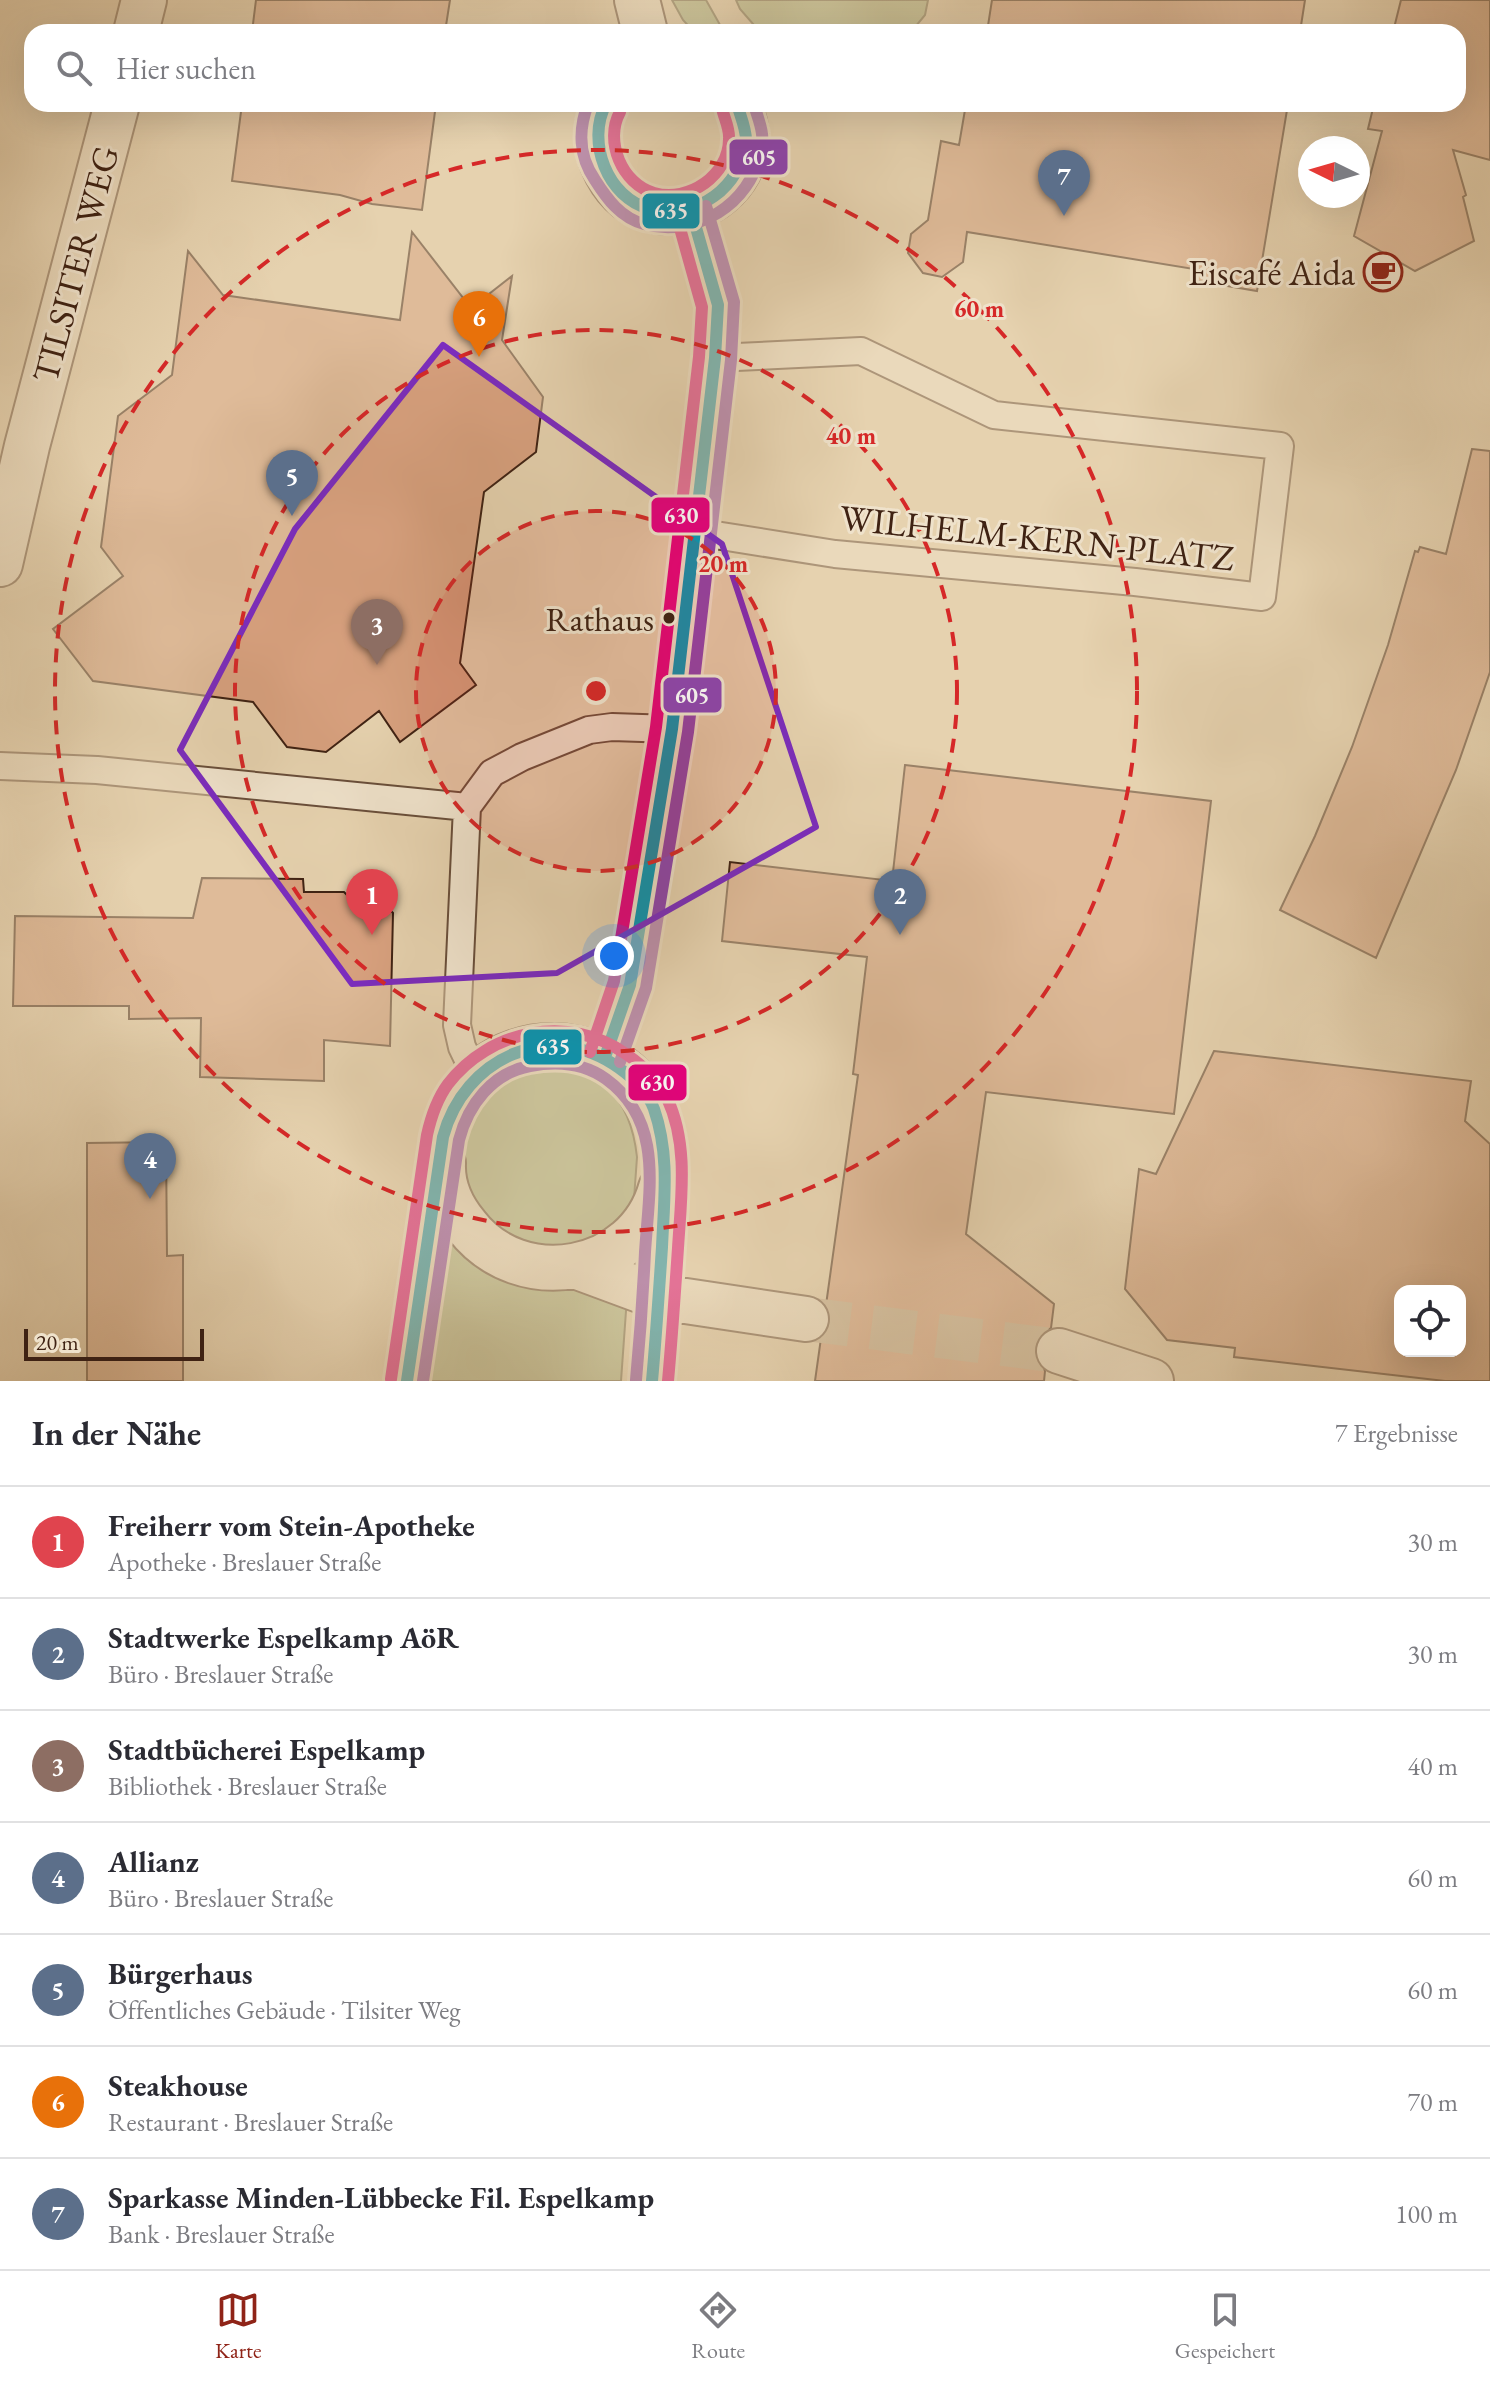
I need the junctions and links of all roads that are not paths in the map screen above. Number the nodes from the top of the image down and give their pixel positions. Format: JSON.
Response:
{"nodes":[{"id":1,"x":144,"y":0,"type":"edge"},
{"id":2,"x":637,"y":0,"type":"edge"},
{"id":3,"x":138,"y":24,"type":"edge"},
{"id":4,"x":643,"y":24,"type":"edge"},
{"id":5,"x":115,"y":112,"type":"edge"},
{"id":6,"x":604,"y":112,"type":"edge"},
{"id":7,"x":739,"y":112,"type":"edge"},
{"id":8,"x":691,"y":210,"type":"junction"},
{"id":9,"x":715,"y":358,"type":"junction"},
{"id":10,"x":696,"y":532,"type":"junction"},
{"id":11,"x":0,"y":564,"type":"edge"},
{"id":12,"x":672,"y":729,"type":"junction"},
{"id":13,"x":0,"y":766,"type":"edge"},
{"id":14,"x":467,"y":807,"type":"junction"},
{"id":15,"x":605,"y":1057,"type":"junction"},
{"id":16,"x":476,"y":1076,"type":"junction"},
{"id":17,"x":443,"y":1137,"type":"junction"},
{"id":18,"x":665,"y":1170,"type":"junction"},
{"id":19,"x":578,"y":1267,"type":"junction"},
{"id":20,"x":659,"y":1297,"type":"junction"},
{"id":21,"x":806,"y":1319,"type":"tunnel mouth"},
{"id":22,"x":1059,"y":1351,"type":"tunnel mouth"},
{"id":23,"x":407,"y":1381,"type":"edge"},
{"id":24,"x":652,"y":1381,"type":"edge"},
{"id":25,"x":1151,"y":1381,"type":"edge"}],
"edges":[{"from":1,"to":3,"type":"street"},
{"from":2,"to":4,"type":"street"},
{"from":5,"to":11,"type":"street","name":"TILSITER WEG"},
{"from":6,"to":8,"type":"street"},
{"from":7,"to":8,"type":"street"},
{"from":8,"to":9,"type":"street"},
{"from":9,"to":10,"type":"street"},
{"from":9,"to":10,"type":"lane","name":"WILHELM-KERN-PLATZ"},
{"from":10,"to":12,"type":"street"},
{"from":12,"to":14,"type":"lane"},
{"from":12,"to":15,"type":"street"},
{"from":13,"to":14,"type":"lane"},
{"from":14,"to":16,"type":"lane"},
{"from":15,"to":16,"type":"street"},
{"from":15,"to":18,"type":"street"},
{"from":16,"to":17,"type":"street"},
{"from":17,"to":19,"type":"street"},
{"from":17,"to":23,"type":"street"},
{"from":18,"to":19,"type":"street"},
{"from":18,"to":20,"type":"street"},
{"from":19,"to":20,"type":"street"},
{"from":20,"to":21,"type":"street"},
{"from":20,"to":24,"type":"street"},
{"from":22,"to":25,"type":"street"}]}
